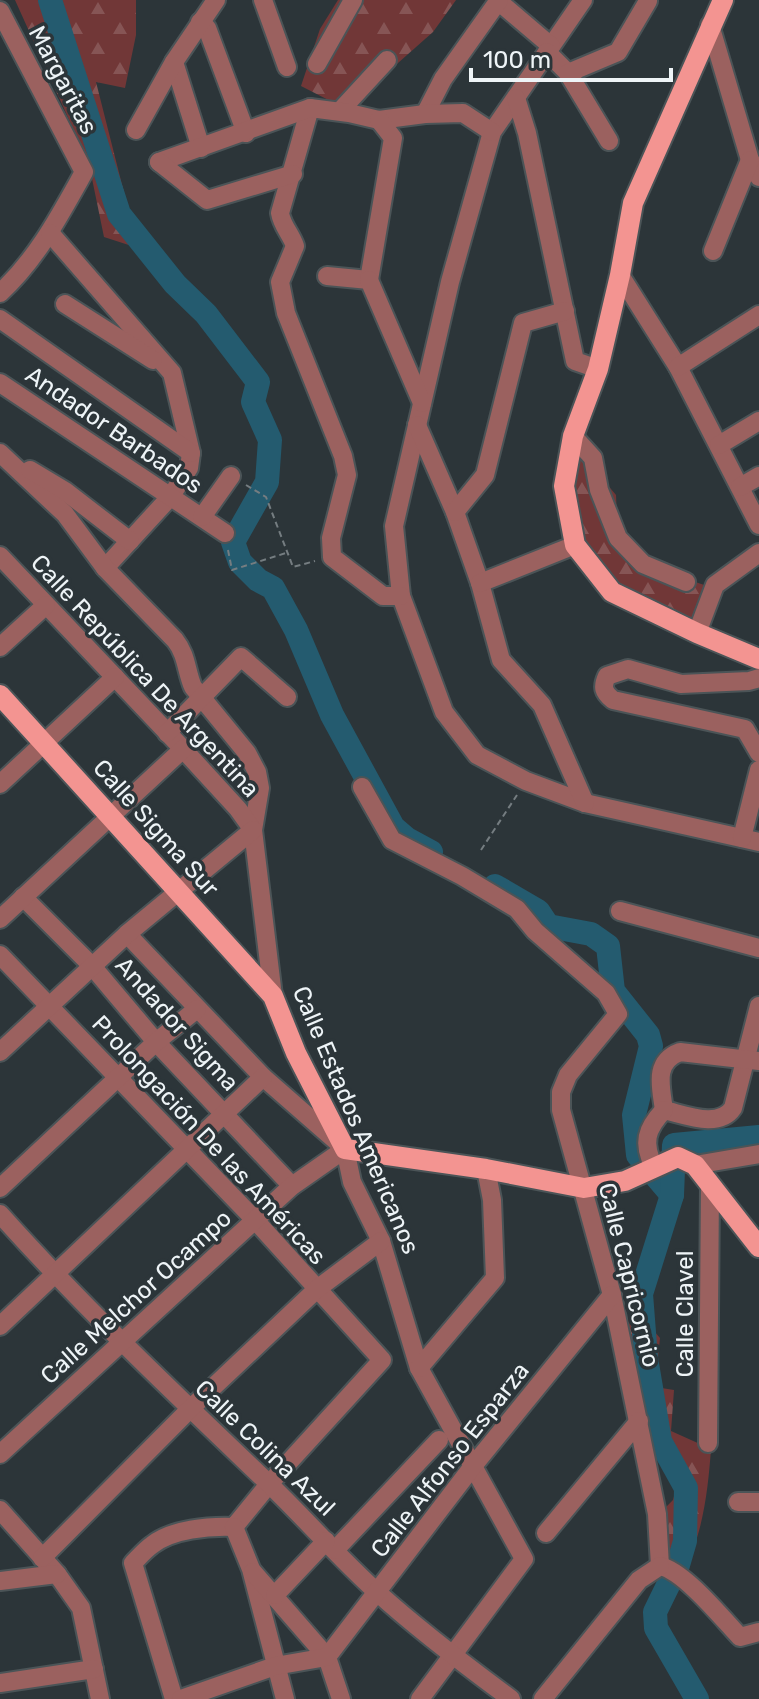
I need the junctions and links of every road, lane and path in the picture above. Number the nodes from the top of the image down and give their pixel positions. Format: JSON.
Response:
{"nodes":[{"id":1,"x":216,"y":0,"type":"edge"},
{"id":2,"x":263,"y":0,"type":"edge"},
{"id":3,"x":353,"y":0,"type":"edge"},
{"id":4,"x":583,"y":0,"type":"edge"},
{"id":5,"x":723,"y":0,"type":"edge"},
{"id":6,"x":498,"y":1,"type":"edge"},
{"id":7,"x":648,"y":1,"type":"edge"},
{"id":8,"x":0,"y":11,"type":"edge"},
{"id":9,"x":200,"y":22,"type":"junction"},
{"id":10,"x":710,"y":25,"type":"junction"},
{"id":11,"x":549,"y":49,"type":"junction"},
{"id":12,"x":387,"y":60,"type":"dead end"},
{"id":13,"x":174,"y":62,"type":"junction"},
{"id":14,"x":317,"y":64,"type":"dead end"},
{"id":15,"x":287,"y":67,"type":"dead end"},
{"id":16,"x":568,"y":73,"type":"junction"},
{"id":17,"x":516,"y":98,"type":"junction"},
{"id":18,"x":310,"y":108,"type":"junction"},
{"id":19,"x":340,"y":111,"type":"junction"},
{"id":20,"x":425,"y":114,"type":"junction"},
{"id":21,"x":379,"y":120,"type":"junction"},
{"id":22,"x":136,"y":130,"type":"dead end"},
{"id":23,"x":492,"y":132,"type":"junction"},
{"id":24,"x":246,"y":133,"type":"junction"},
{"id":25,"x":609,"y":141,"type":"dead end"},
{"id":26,"x":201,"y":148,"type":"junction"},
{"id":27,"x":750,"y":160,"type":"junction"},
{"id":28,"x":293,"y":174,"type":"junction"},
{"id":29,"x":759,"y":177,"type":"edge"},
{"id":30,"x":50,"y":233,"type":"junction"},
{"id":31,"x":713,"y":251,"type":"dead end"},
{"id":32,"x":620,"y":275,"type":"junction"},
{"id":33,"x":327,"y":276,"type":"dead end"},
{"id":34,"x":369,"y":280,"type":"junction"},
{"id":35,"x":0,"y":293,"type":"edge"},
{"id":36,"x":65,"y":304,"type":"dead end"},
{"id":37,"x":565,"y":311,"type":"junction"},
{"id":38,"x":0,"y":319,"type":"edge"},
{"id":39,"x":756,"y":324,"type":"edge"},
{"id":40,"x":678,"y":367,"type":"junction"},
{"id":41,"x":598,"y":369,"type":"junction"},
{"id":42,"x":172,"y":373,"type":"junction"},
{"id":43,"x":0,"y":383,"type":"edge"},
{"id":44,"x":422,"y":403,"type":"junction"},
{"id":45,"x":759,"y":421,"type":"edge"},
{"id":46,"x":417,"y":425,"type":"junction"},
{"id":47,"x":573,"y":436,"type":"junction"},
{"id":48,"x":719,"y":445,"type":"junction"},
{"id":49,"x":0,"y":452,"type":"edge"},
{"id":50,"x":191,"y":453,"type":"junction"},
{"id":51,"x":231,"y":476,"type":"dead end"},
{"id":52,"x":759,"y":476,"type":"edge"},
{"id":53,"x":740,"y":487,"type":"junction"},
{"id":54,"x":257,"y":491,"type":"dead end"},
{"id":55,"x":171,"y":496,"type":"junction"},
{"id":56,"x":455,"y":512,"type":"junction"},
{"id":57,"x":202,"y":517,"type":"junction"},
{"id":58,"x":759,"y":525,"type":"edge"},
{"id":59,"x":225,"y":533,"type":"joint"},
{"id":60,"x":130,"y":541,"type":"junction"},
{"id":61,"x":575,"y":545,"type":"junction"},
{"id":62,"x":288,"y":552,"type":"junction"},
{"id":63,"x":759,"y":553,"type":"edge"},
{"id":64,"x":0,"y":556,"type":"edge"},
{"id":65,"x":332,"y":557,"type":"junction"},
{"id":66,"x":105,"y":568,"type":"junction"},
{"id":67,"x":686,"y":582,"type":"dead end"},
{"id":68,"x":480,"y":583,"type":"junction"},
{"id":69,"x":401,"y":596,"type":"junction"},
{"id":70,"x":46,"y":605,"type":"junction"},
{"id":71,"x":697,"y":633,"type":"junction"},
{"id":72,"x":0,"y":647,"type":"edge"},
{"id":73,"x":759,"y":659,"type":"edge"},
{"id":74,"x":115,"y":677,"type":"junction"},
{"id":75,"x":759,"y":678,"type":"edge"},
{"id":76,"x":0,"y":695,"type":"edge"},
{"id":77,"x":287,"y":697,"type":"dead end"},
{"id":78,"x":203,"y":698,"type":"junction"},
{"id":79,"x":167,"y":733,"type":"junction"},
{"id":80,"x":45,"y":742,"type":"junction"},
{"id":81,"x":183,"y":749,"type":"junction"},
{"id":82,"x":759,"y":753,"type":"edge"},
{"id":83,"x":759,"y":770,"type":"edge"},
{"id":84,"x":526,"y":781,"type":"junction"},
{"id":85,"x":0,"y":784,"type":"edge"},
{"id":86,"x":362,"y":787,"type":"dead end"},
{"id":87,"x":585,"y":803,"type":"junction"},
{"id":88,"x":111,"y":817,"type":"junction"},
{"id":89,"x":253,"y":830,"type":"junction"},
{"id":90,"x":751,"y":840,"type":"edge"},
{"id":91,"x":481,"y":850,"type":"dead end"},
{"id":92,"x":176,"y":891,"type":"junction"},
{"id":93,"x":23,"y":897,"type":"junction"},
{"id":94,"x":620,"y":911,"type":"dead end"},
{"id":95,"x":0,"y":919,"type":"edge"},
{"id":96,"x":127,"y":934,"type":"junction"},
{"id":97,"x":759,"y":948,"type":"edge"},
{"id":98,"x":0,"y":955,"type":"edge"},
{"id":99,"x":92,"y":966,"type":"junction"},
{"id":100,"x":273,"y":996,"type":"junction"},
{"id":101,"x":50,"y":1006,"type":"junction"},
{"id":102,"x":759,"y":1006,"type":"edge"},
{"id":103,"x":197,"y":1009,"type":"junction"},
{"id":104,"x":156,"y":1042,"type":"junction"},
{"id":105,"x":0,"y":1052,"type":"edge"},
{"id":106,"x":752,"y":1060,"type":"edge"},
{"id":107,"x":263,"y":1077,"type":"junction"},
{"id":108,"x":117,"y":1078,"type":"junction"},
{"id":109,"x":664,"y":1110,"type":"junction"},
{"id":110,"x":225,"y":1112,"type":"junction"},
{"id":111,"x":185,"y":1149,"type":"junction"},
{"id":112,"x":345,"y":1149,"type":"junction"},
{"id":113,"x":759,"y":1154,"type":"edge"},
{"id":114,"x":687,"y":1161,"type":"junction"},
{"id":115,"x":654,"y":1167,"type":"junction"},
{"id":116,"x":486,"y":1169,"type":"junction"},
{"id":117,"x":710,"y":1185,"type":"junction"},
{"id":118,"x":292,"y":1186,"type":"junction"},
{"id":119,"x":0,"y":1188,"type":"edge"},
{"id":120,"x":584,"y":1188,"type":"junction"},
{"id":121,"x":0,"y":1214,"type":"edge"},
{"id":122,"x":255,"y":1220,"type":"junction"},
{"id":123,"x":381,"y":1241,"type":"junction"},
{"id":124,"x":759,"y":1247,"type":"edge"},
{"id":125,"x":53,"y":1274,"type":"junction"},
{"id":126,"x":317,"y":1289,"type":"junction"},
{"id":127,"x":612,"y":1295,"type":"junction"},
{"id":128,"x":0,"y":1326,"type":"edge"},
{"id":129,"x":121,"y":1343,"type":"junction"},
{"id":130,"x":419,"y":1368,"type":"junction"},
{"id":131,"x":190,"y":1409,"type":"junction"},
{"id":132,"x":639,"y":1421,"type":"junction"},
{"id":133,"x":439,"y":1440,"type":"dead end"},
{"id":134,"x":708,"y":1443,"type":"dead end"},
{"id":135,"x":0,"y":1454,"type":"edge"},
{"id":136,"x":473,"y":1466,"type":"junction"},
{"id":137,"x":269,"y":1484,"type":"junction"},
{"id":138,"x":738,"y":1502,"type":"dead end"},
{"id":139,"x":759,"y":1502,"type":"edge"},
{"id":140,"x":0,"y":1510,"type":"edge"},
{"id":141,"x":234,"y":1527,"type":"junction"},
{"id":142,"x":546,"y":1533,"type":"dead end"},
{"id":143,"x":331,"y":1546,"type":"junction"},
{"id":144,"x":42,"y":1558,"type":"junction"},
{"id":145,"x":664,"y":1567,"type":"junction"},
{"id":146,"x":251,"y":1569,"type":"junction"},
{"id":147,"x":57,"y":1574,"type":"junction"},
{"id":148,"x":0,"y":1581,"type":"edge"},
{"id":149,"x":376,"y":1592,"type":"junction"},
{"id":150,"x":275,"y":1595,"type":"junction"},
{"id":151,"x":759,"y":1632,"type":"edge"},
{"id":152,"x":453,"y":1656,"type":"junction"},
{"id":153,"x":327,"y":1657,"type":"junction"},
{"id":154,"x":275,"y":1666,"type":"junction"},
{"id":155,"x":94,"y":1669,"type":"junction"},
{"id":156,"x":0,"y":1683,"type":"edge"},
{"id":157,"x":100,"y":1699,"type":"edge"},
{"id":158,"x":174,"y":1699,"type":"edge"},
{"id":159,"x":181,"y":1699,"type":"edge"},
{"id":160,"x":285,"y":1699,"type":"edge"},
{"id":161,"x":341,"y":1699,"type":"edge"},
{"id":162,"x":420,"y":1699,"type":"edge"},
{"id":163,"x":511,"y":1699,"type":"edge"},
{"id":164,"x":543,"y":1699,"type":"edge"}],
"edges":[{"from":1,"to":9,"type":"street"},
{"from":2,"to":15,"type":"street"},
{"from":3,"to":14,"type":"street"},
{"from":4,"to":11,"type":"street"},
{"from":5,"to":10,"type":"main road"},
{"from":6,"to":11,"type":"street"},
{"from":6,"to":20,"type":"street"},
{"from":7,"to":16,"type":"street"},
{"from":8,"to":30,"type":"street","name":"Margaritas"},
{"from":9,"to":13,"type":"street"},
{"from":9,"to":24,"type":"street"},
{"from":10,"to":27,"type":"street"},
{"from":10,"to":32,"type":"main road"},
{"from":11,"to":16,"type":"street"},
{"from":11,"to":17,"type":"street"},
{"from":12,"to":19,"type":"street"},
{"from":13,"to":22,"type":"street"},
{"from":13,"to":26,"type":"street"},
{"from":16,"to":25,"type":"street"},
{"from":17,"to":23,"type":"street"},
{"from":17,"to":37,"type":"street"},
{"from":18,"to":19,"type":"street"},
{"from":18,"to":24,"type":"street"},
{"from":18,"to":28,"type":"street"},
{"from":19,"to":21,"type":"street"},
{"from":20,"to":21,"type":"street"},
{"from":20,"to":23,"type":"street"},
{"from":21,"to":34,"type":"street"},
{"from":23,"to":44,"type":"street"},
{"from":24,"to":26,"type":"street"},
{"from":26,"to":28,"type":"street"},
{"from":27,"to":29,"type":"street"},
{"from":27,"to":31,"type":"street"},
{"from":28,"to":65,"type":"street"},
{"from":30,"to":35,"type":"street"},
{"from":30,"to":42,"type":"street"},
{"from":32,"to":40,"type":"street"},
{"from":32,"to":41,"type":"main road"},
{"from":33,"to":34,"type":"street"},
{"from":34,"to":44,"type":"street"},
{"from":36,"to":42,"type":"street"},
{"from":37,"to":41,"type":"street"},
{"from":37,"to":56,"type":"street"},
{"from":38,"to":50,"type":"street"},
{"from":39,"to":40,"type":"street"},
{"from":40,"to":48,"type":"street"},
{"from":41,"to":47,"type":"main road"},
{"from":42,"to":50,"type":"street"},
{"from":43,"to":55,"type":"street","name":"Andador Barbados"},
{"from":44,"to":46,"type":"street"},
{"from":45,"to":48,"type":"street"},
{"from":46,"to":56,"type":"street"},
{"from":46,"to":69,"type":"street"},
{"from":47,"to":61,"type":"main road"},
{"from":47,"to":67,"type":"street"},
{"from":48,"to":53,"type":"street"},
{"from":49,"to":60,"type":"street"},
{"from":49,"to":66,"type":"street","name":"Calle Estados Americanos"},
{"from":50,"to":55,"type":"street"},
{"from":51,"to":57,"type":"street","name":"Andador Barbados"},
{"from":52,"to":53,"type":"street"},
{"from":53,"to":58,"type":"street"},
{"from":54,"to":62,"type":"path"},
{"from":55,"to":57,"type":"street","name":"Andador Barbados"},
{"from":55,"to":60,"type":"street"},
{"from":56,"to":68,"type":"street"},
{"from":57,"to":59,"type":"street","name":"Andador Barbados"},
{"from":59,"to":62,"type":"path"},
{"from":60,"to":66,"type":"street"},
{"from":61,"to":68,"type":"street"},
{"from":61,"to":71,"type":"main road"},
{"from":62,"to":65,"type":"path"},
{"from":63,"to":71,"type":"street"},
{"from":64,"to":70,"type":"street","name":"Calle República De Argentina"},
{"from":65,"to":69,"type":"street"},
{"from":66,"to":78,"type":"street","name":"Calle Estados Americanos"},
{"from":68,"to":87,"type":"street"},
{"from":69,"to":84,"type":"street"},
{"from":70,"to":72,"type":"street"},
{"from":70,"to":74,"type":"street","name":"Calle República De Argentina"},
{"from":71,"to":73,"type":"main road"},
{"from":74,"to":79,"type":"street","name":"Calle República De Argentina"},
{"from":74,"to":80,"type":"street"},
{"from":75,"to":82,"type":"street"},
{"from":76,"to":80,"type":"main road","name":"Calle Sigma Sur"},
{"from":77,"to":78,"type":"street"},
{"from":78,"to":79,"type":"street"},
{"from":78,"to":89,"type":"street","name":"Calle Estados Americanos"},
{"from":79,"to":81,"type":"street","name":"Calle República De Argentina"},
{"from":80,"to":85,"type":"street"},
{"from":80,"to":88,"type":"main road","name":"Calle Sigma Sur"},
{"from":81,"to":88,"type":"street"},
{"from":81,"to":89,"type":"street","name":"Calle República De Argentina"},
{"from":83,"to":90,"type":"street"},
{"from":84,"to":87,"type":"street"},
{"from":84,"to":91,"type":"path"},
{"from":86,"to":120,"type":"street","name":"Calle Capricornio"},
{"from":87,"to":90,"type":"street"},
{"from":88,"to":92,"type":"main road","name":"Calle Sigma Sur"},
{"from":88,"to":93,"type":"street"},
{"from":89,"to":92,"type":"street"},
{"from":89,"to":100,"type":"street","name":"Calle Estados Americanos"},
{"from":92,"to":96,"type":"street"},
{"from":92,"to":100,"type":"main road","name":"Calle Sigma Sur"},
{"from":93,"to":95,"type":"street"},
{"from":93,"to":99,"type":"street","name":"Andador Sigma"},
{"from":94,"to":97,"type":"street"},
{"from":96,"to":99,"type":"street"},
{"from":96,"to":103,"type":"street"},
{"from":98,"to":101,"type":"street","name":"Prolongación De las Américas"},
{"from":99,"to":101,"type":"street"},
{"from":99,"to":104,"type":"street","name":"Andador Sigma"},
{"from":100,"to":112,"type":"main road","name":"Calle Estados Americanos"},
{"from":101,"to":105,"type":"street"},
{"from":101,"to":108,"type":"street","name":"Prolongación De las Américas"},
{"from":102,"to":106,"type":"street"},
{"from":103,"to":104,"type":"street"},
{"from":103,"to":107,"type":"street"},
{"from":104,"to":108,"type":"street"},
{"from":104,"to":110,"type":"street","name":"Andador Sigma"},
{"from":106,"to":109,"type":"street"},
{"from":106,"to":109,"type":"street"},
{"from":107,"to":110,"type":"street"},
{"from":107,"to":112,"type":"street"},
{"from":108,"to":111,"type":"street","name":"Prolongación De las Américas"},
{"from":108,"to":119,"type":"street"},
{"from":109,"to":115,"type":"street"},
{"from":110,"to":111,"type":"street"},
{"from":110,"to":118,"type":"street","name":"Andador Sigma"},
{"from":111,"to":122,"type":"street","name":"Prolongación De las Américas"},
{"from":111,"to":125,"type":"street"},
{"from":112,"to":116,"type":"main road"},
{"from":112,"to":118,"type":"street","name":"Calle Melchor Ocampo"},
{"from":112,"to":123,"type":"street","name":"Calle Estados Americanos"},
{"from":113,"to":114,"type":"street"},
{"from":114,"to":115,"type":"main road"},
{"from":114,"to":117,"type":"main road"},
{"from":115,"to":120,"type":"main road"},
{"from":116,"to":120,"type":"main road"},
{"from":116,"to":130,"type":"street"},
{"from":117,"to":124,"type":"main road"},
{"from":117,"to":134,"type":"street","name":"Calle Clavel"},
{"from":118,"to":122,"type":"street","name":"Calle Melchor Ocampo"},
{"from":120,"to":127,"type":"street","name":"Calle Capricornio"},
{"from":121,"to":125,"type":"street","name":"Calle Colina Azul"},
{"from":122,"to":126,"type":"street","name":"Prolongación De las Américas"},
{"from":122,"to":129,"type":"street","name":"Calle Melchor Ocampo"},
{"from":123,"to":126,"type":"street"},
{"from":123,"to":130,"type":"street","name":"Calle Estados Americanos"},
{"from":125,"to":128,"type":"street"},
{"from":125,"to":129,"type":"street","name":"Calle Colina Azul"},
{"from":126,"to":131,"type":"street"},
{"from":126,"to":137,"type":"street","name":"Prolongación De las Américas"},
{"from":127,"to":132,"type":"street","name":"Calle Capricornio"},
{"from":127,"to":136,"type":"street","name":"Calle Alfonso Esparza"},
{"from":129,"to":131,"type":"street","name":"Calle Colina Azul"},
{"from":129,"to":135,"type":"street","name":"Calle Melchor Ocampo"},
{"from":130,"to":136,"type":"street","name":"Calle Estados Americanos"},
{"from":131,"to":137,"type":"street","name":"Calle Colina Azul"},
{"from":131,"to":144,"type":"street"},
{"from":132,"to":142,"type":"street"},
{"from":132,"to":145,"type":"street","name":"Calle Capricornio"},
{"from":133,"to":143,"type":"street"},
{"from":136,"to":149,"type":"street","name":"Calle Alfonso Esparza"},
{"from":136,"to":152,"type":"street","name":"Calle Estados Americanos"},
{"from":137,"to":141,"type":"street"},
{"from":137,"to":143,"type":"street","name":"Calle Colina Azul"},
{"from":138,"to":139,"type":"street"},
{"from":140,"to":144,"type":"street"},
{"from":141,"to":146,"type":"street"},
{"from":141,"to":158,"type":"street"},
{"from":143,"to":149,"type":"street","name":"Calle Colina Azul"},
{"from":143,"to":150,"type":"street"},
{"from":144,"to":147,"type":"street"},
{"from":145,"to":151,"type":"street"},
{"from":145,"to":164,"type":"street"},
{"from":146,"to":150,"type":"street"},
{"from":146,"to":154,"type":"street"},
{"from":147,"to":148,"type":"street"},
{"from":147,"to":155,"type":"street"},
{"from":149,"to":152,"type":"street","name":"Calle Colina Azul"},
{"from":149,"to":153,"type":"street","name":"Calle Alfonso Esparza"},
{"from":150,"to":153,"type":"street"},
{"from":152,"to":162,"type":"street"},
{"from":152,"to":163,"type":"street","name":"Calle Colina Azul"},
{"from":153,"to":154,"type":"street"},
{"from":153,"to":161,"type":"street"},
{"from":154,"to":159,"type":"street"},
{"from":154,"to":160,"type":"street"},
{"from":155,"to":156,"type":"street"},
{"from":155,"to":157,"type":"street"}]}
